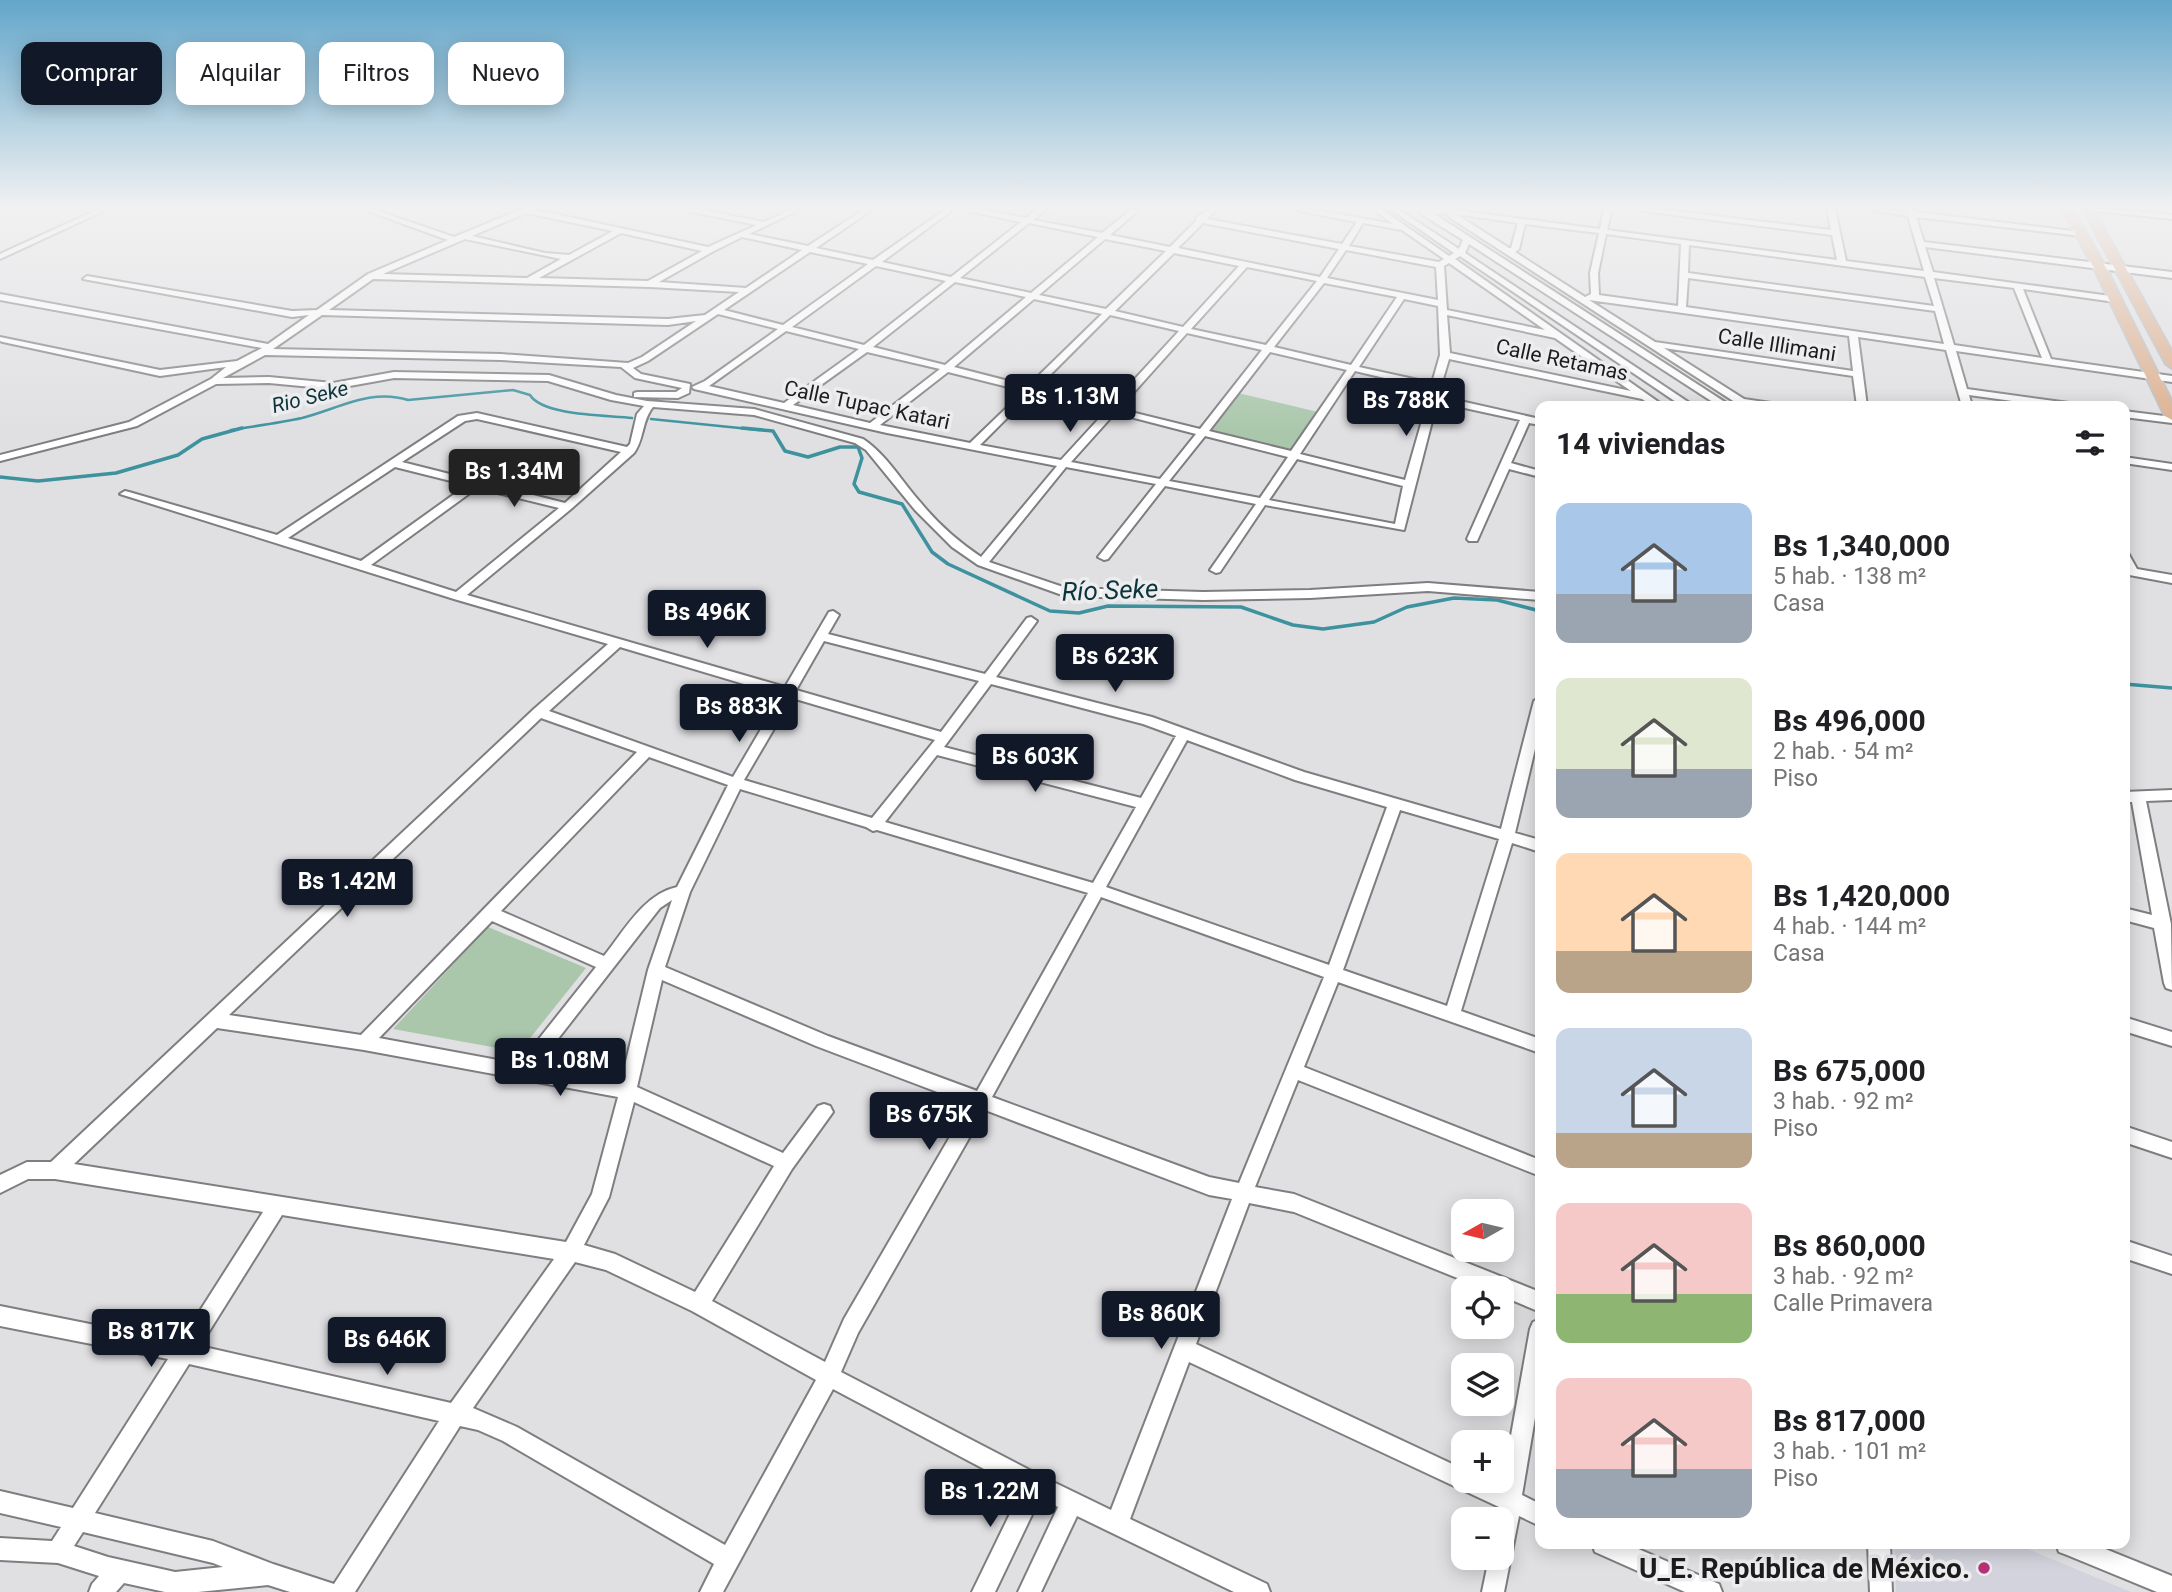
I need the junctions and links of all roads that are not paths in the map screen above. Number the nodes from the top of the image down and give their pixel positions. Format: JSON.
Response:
{"nodes":[{"id":1,"x":112,"y":283,"type":"edge"},
{"id":2,"x":361,"y":283,"type":"edge"},
{"id":3,"x":598,"y":283,"type":"edge"},
{"id":4,"x":653,"y":283,"type":"edge"},
{"id":5,"x":755,"y":283,"type":"edge"},
{"id":6,"x":848,"y":283,"type":"edge"},
{"id":7,"x":950,"y":283,"type":"edge"},
{"id":8,"x":970,"y":283,"type":"edge"},
{"id":9,"x":1046,"y":283,"type":"edge"},
{"id":10,"x":1135,"y":283,"type":"edge"},
{"id":11,"x":1229,"y":283,"type":"edge"},
{"id":12,"x":1319,"y":283,"type":"edge"},
{"id":13,"x":1338,"y":283,"type":"edge"},
{"id":14,"x":1441,"y":283,"type":"edge"},
{"id":15,"x":1485,"y":283,"type":"edge"},
{"id":16,"x":1507,"y":283,"type":"edge"},
{"id":17,"x":1537,"y":283,"type":"edge"},
{"id":18,"x":1556,"y":283,"type":"edge"},
{"id":19,"x":1594,"y":283,"type":"edge"},
{"id":20,"x":1684,"y":283,"type":"edge"},
{"id":21,"x":1746,"y":283,"type":"edge"},
{"id":22,"x":1932,"y":283,"type":"edge"},
{"id":23,"x":1991,"y":283,"type":"edge"},
{"id":24,"x":2107,"y":283,"type":"edge"},
{"id":25,"x":2129,"y":283,"type":"edge"},
{"id":26,"x":650,"y":285,"type":"junction"},
{"id":27,"x":2018,"y":287,"type":"junction"},
{"id":28,"x":745,"y":290,"type":"junction"},
{"id":29,"x":1031,"y":296,"type":"junction"},
{"id":30,"x":1402,"y":296,"type":"junction"},
{"id":31,"x":0,"y":297,"type":"edge"},
{"id":32,"x":1595,"y":297,"type":"junction"},
{"id":33,"x":1578,"y":298,"type":"junction"},
{"id":34,"x":2115,"y":299,"type":"junction"},
{"id":35,"x":1443,"y":308,"type":"junction"},
{"id":36,"x":1939,"y":309,"type":"junction"},
{"id":37,"x":1682,"y":310,"type":"junction"},
{"id":38,"x":717,"y":311,"type":"junction"},
{"id":39,"x":321,"y":312,"type":"junction"},
{"id":40,"x":1107,"y":312,"type":"junction"},
{"id":41,"x":707,"y":317,"type":"junction"},
{"id":42,"x":785,"y":329,"type":"junction"},
{"id":43,"x":1187,"y":331,"type":"junction"},
{"id":44,"x":1853,"y":335,"type":"junction"},
{"id":45,"x":1560,"y":336,"type":"junction"},
{"id":46,"x":3,"y":339,"type":"dead end"},
{"id":47,"x":2167,"y":343,"type":"edge"},
{"id":48,"x":1597,"y":344,"type":"junction"},
{"id":49,"x":1651,"y":344,"type":"junction"},
{"id":50,"x":864,"y":349,"type":"junction"},
{"id":51,"x":1268,"y":349,"type":"junction"},
{"id":52,"x":1951,"y":349,"type":"junction"},
{"id":53,"x":266,"y":350,"type":"junction"},
{"id":54,"x":1445,"y":355,"type":"junction"},
{"id":55,"x":249,"y":361,"type":"junction"},
{"id":56,"x":2048,"y":362,"type":"junction"},
{"id":57,"x":2172,"y":364,"type":"edge"},
{"id":58,"x":627,"y":367,"type":"junction"},
{"id":59,"x":946,"y":369,"type":"junction"},
{"id":60,"x":1354,"y":369,"type":"junction"},
{"id":61,"x":1856,"y":374,"type":"junction"},
{"id":62,"x":2152,"y":377,"type":"junction"},
{"id":63,"x":2172,"y":379,"type":"edge"},
{"id":64,"x":214,"y":382,"type":"junction"},
{"id":65,"x":698,"y":386,"type":"junction"},
{"id":66,"x":1029,"y":389,"type":"junction"},
{"id":67,"x":686,"y":390,"type":"junction"},
{"id":68,"x":1963,"y":391,"type":"junction"},
{"id":69,"x":1435,"y":393,"type":"junction"},
{"id":70,"x":1672,"y":394,"type":"junction"},
{"id":71,"x":1644,"y":396,"type":"junction"},
{"id":72,"x":619,"y":398,"type":"junction"},
{"id":73,"x":1714,"y":398,"type":"junction"},
{"id":74,"x":1652,"y":401,"type":"edge"},
{"id":75,"x":1682,"y":401,"type":"edge"},
{"id":76,"x":1718,"y":401,"type":"edge"},
{"id":77,"x":1729,"y":401,"type":"edge"},
{"id":78,"x":1739,"y":401,"type":"edge"},
{"id":79,"x":1861,"y":401,"type":"edge"},
{"id":80,"x":1966,"y":401,"type":"edge"},
{"id":81,"x":2034,"y":401,"type":"edge"},
{"id":82,"x":651,"y":404,"type":"junction"},
{"id":83,"x":783,"y":408,"type":"junction"},
{"id":84,"x":1112,"y":411,"type":"junction"},
{"id":85,"x":2130,"y":414,"type":"edge"},
{"id":86,"x":1526,"y":418,"type":"junction"},
{"id":87,"x":2172,"y":418,"type":"edge"},
{"id":88,"x":1535,"y":421,"type":"edge"},
{"id":89,"x":873,"y":426,"type":"junction"},
{"id":90,"x":1202,"y":432,"type":"junction"},
{"id":91,"x":973,"y":446,"type":"junction"},
{"id":92,"x":630,"y":451,"type":"junction"},
{"id":93,"x":1293,"y":456,"type":"junction"},
{"id":94,"x":0,"y":458,"type":"edge"},
{"id":95,"x":2130,"y":461,"type":"edge"},
{"id":96,"x":392,"y":463,"type":"junction"},
{"id":97,"x":1064,"y":464,"type":"junction"},
{"id":98,"x":1507,"y":465,"type":"junction"},
{"id":99,"x":2172,"y":467,"type":"edge"},
{"id":100,"x":1535,"y":473,"type":"edge"},
{"id":101,"x":477,"y":483,"type":"junction"},
{"id":102,"x":1163,"y":483,"type":"junction"},
{"id":103,"x":1409,"y":484,"type":"junction"},
{"id":104,"x":125,"y":494,"type":"dead end"},
{"id":105,"x":1261,"y":502,"type":"junction"},
{"id":106,"x":567,"y":507,"type":"junction"},
{"id":107,"x":279,"y":539,"type":"junction"},
{"id":108,"x":1473,"y":539,"type":"dead end"},
{"id":109,"x":1104,"y":557,"type":"dead end"},
{"id":110,"x":982,"y":563,"type":"junction"},
{"id":111,"x":363,"y":565,"type":"junction"},
{"id":112,"x":1216,"y":570,"type":"dead end"},
{"id":113,"x":2130,"y":571,"type":"edge"},
{"id":114,"x":2172,"y":579,"type":"edge"},
{"id":115,"x":458,"y":596,"type":"junction"},
{"id":116,"x":1535,"y":596,"type":"edge"},
{"id":117,"x":833,"y":615,"type":"dead end"},
{"id":118,"x":1031,"y":621,"type":"dead end"},
{"id":119,"x":820,"y":636,"type":"junction"},
{"id":120,"x":617,"y":643,"type":"junction"},
{"id":121,"x":988,"y":680,"type":"junction"},
{"id":122,"x":787,"y":693,"type":"junction"},
{"id":123,"x":539,"y":712,"type":"junction"},
{"id":124,"x":1535,"y":721,"type":"edge"},
{"id":125,"x":1184,"y":733,"type":"junction"},
{"id":126,"x":940,"y":744,"type":"junction"},
{"id":127,"x":645,"y":752,"type":"junction"},
{"id":128,"x":736,"y":783,"type":"junction"},
{"id":129,"x":2172,"y":795,"type":"edge"},
{"id":130,"x":2131,"y":797,"type":"edge"},
{"id":131,"x":1145,"y":804,"type":"junction"},
{"id":132,"x":1395,"y":804,"type":"junction"},
{"id":133,"x":873,"y":826,"type":"junction"},
{"id":134,"x":1507,"y":836,"type":"junction"},
{"id":135,"x":1535,"y":844,"type":"edge"},
{"id":136,"x":1097,"y":890,"type":"junction"},
{"id":137,"x":682,"y":892,"type":"junction"},
{"id":138,"x":489,"y":914,"type":"junction"},
{"id":139,"x":2130,"y":916,"type":"edge"},
{"id":140,"x":2163,"y":924,"type":"junction"},
{"id":141,"x":606,"y":964,"type":"junction"},
{"id":142,"x":656,"y":970,"type":"junction"},
{"id":143,"x":1334,"y":974,"type":"junction"},
{"id":144,"x":2172,"y":983,"type":"edge"},
{"id":145,"x":1452,"y":1015,"type":"junction"},
{"id":146,"x":213,"y":1020,"type":"junction"},
{"id":147,"x":2130,"y":1026,"type":"edge"},
{"id":148,"x":2172,"y":1039,"type":"edge"},
{"id":149,"x":364,"y":1043,"type":"junction"},
{"id":150,"x":1535,"y":1044,"type":"edge"},
{"id":151,"x":523,"y":1071,"type":"junction"},
{"id":152,"x":1294,"y":1071,"type":"junction"},
{"id":153,"x":627,"y":1091,"type":"junction"},
{"id":154,"x":981,"y":1100,"type":"junction"},
{"id":155,"x":824,"y":1112,"type":"dead end"},
{"id":156,"x":2130,"y":1136,"type":"edge"},
{"id":157,"x":2172,"y":1150,"type":"edge"},
{"id":158,"x":786,"y":1163,"type":"junction"},
{"id":159,"x":1535,"y":1166,"type":"edge"},
{"id":160,"x":55,"y":1170,"type":"junction"},
{"id":161,"x":0,"y":1184,"type":"edge"},
{"id":162,"x":1244,"y":1192,"type":"junction"},
{"id":163,"x":276,"y":1206,"type":"junction"},
{"id":164,"x":2130,"y":1251,"type":"edge"},
{"id":165,"x":570,"y":1253,"type":"junction"},
{"id":166,"x":2172,"y":1265,"type":"edge"},
{"id":167,"x":1535,"y":1299,"type":"edge"},
{"id":168,"x":699,"y":1304,"type":"junction"},
{"id":169,"x":0,"y":1315,"type":"edge"},
{"id":170,"x":1184,"y":1349,"type":"junction"},
{"id":171,"x":186,"y":1353,"type":"junction"},
{"id":172,"x":1535,"y":1360,"type":"edge"},
{"id":173,"x":829,"y":1376,"type":"junction"},
{"id":174,"x":456,"y":1414,"type":"junction"},
{"id":175,"x":1451,"y":1474,"type":"edge"},
{"id":176,"x":1035,"y":1485,"type":"junction"},
{"id":177,"x":1492,"y":1493,"type":"edge"},
{"id":178,"x":0,"y":1502,"type":"edge"},
{"id":179,"x":1072,"y":1502,"type":"junction"},
{"id":180,"x":1511,"y":1502,"type":"junction"},
{"id":181,"x":1510,"y":1507,"type":"edge"},
{"id":182,"x":1535,"y":1513,"type":"edge"},
{"id":183,"x":78,"y":1520,"type":"junction"},
{"id":184,"x":1117,"y":1524,"type":"junction"},
{"id":185,"x":0,"y":1549,"type":"edge"},
{"id":186,"x":1614,"y":1549,"type":"edge"},
{"id":187,"x":1880,"y":1549,"type":"edge"},
{"id":188,"x":2079,"y":1549,"type":"edge"},
{"id":189,"x":58,"y":1552,"type":"junction"},
{"id":190,"x":729,"y":1560,"type":"junction"},
{"id":191,"x":1498,"y":1570,"type":"edge"},
{"id":192,"x":120,"y":1571,"type":"junction"},
{"id":193,"x":268,"y":1574,"type":"junction"},
{"id":194,"x":2172,"y":1587,"type":"edge"},
{"id":195,"x":100,"y":1592,"type":"edge"},
{"id":196,"x":327,"y":1592,"type":"edge"},
{"id":197,"x":342,"y":1592,"type":"edge"},
{"id":198,"x":711,"y":1592,"type":"edge"},
{"id":199,"x":984,"y":1592,"type":"edge"},
{"id":200,"x":1029,"y":1592,"type":"edge"},
{"id":201,"x":1259,"y":1592,"type":"edge"},
{"id":202,"x":1493,"y":1592,"type":"edge"},
{"id":203,"x":1711,"y":1592,"type":"edge"},
{"id":204,"x":1881,"y":1592,"type":"edge"}],
"edges":[{"from":1,"to":39,"type":"street"},
{"from":2,"to":39,"type":"street"},
{"from":3,"to":26,"type":"street"},
{"from":4,"to":26,"type":"street"},
{"from":5,"to":28,"type":"street"},
{"from":6,"to":42,"type":"street"},
{"from":7,"to":50,"type":"street"},
{"from":8,"to":29,"type":"street"},
{"from":9,"to":29,"type":"street"},
{"from":10,"to":40,"type":"street"},
{"from":11,"to":43,"type":"street"},
{"from":12,"to":51,"type":"street"},
{"from":13,"to":30,"type":"street"},
{"from":14,"to":35,"type":"street"},
{"from":15,"to":45,"type":"street"},
{"from":16,"to":48,"type":"street"},
{"from":17,"to":73,"type":"street"},
{"from":18,"to":33,"type":"street"},
{"from":19,"to":32,"type":"street"},
{"from":20,"to":37,"type":"street"},
{"from":21,"to":36,"type":"street"},
{"from":22,"to":36,"type":"street"},
{"from":23,"to":27,"type":"street"},
{"from":24,"to":34,"type":"main road"},
{"from":25,"to":47,"type":"main road"},
{"from":26,"to":28,"type":"street"},
{"from":27,"to":34,"type":"street"},
{"from":27,"to":56,"type":"street"},
{"from":28,"to":38,"type":"street"},
{"from":29,"to":40,"type":"street"},
{"from":29,"to":59,"type":"street"},
{"from":30,"to":35,"type":"street"},
{"from":30,"to":60,"type":"street"},
{"from":31,"to":53,"type":"street"},
{"from":32,"to":33,"type":"street"},
{"from":32,"to":37,"type":"street"},
{"from":33,"to":49,"type":"street"},
{"from":34,"to":62,"type":"main road"},
{"from":35,"to":45,"type":"street"},
{"from":35,"to":54,"type":"street"},
{"from":36,"to":52,"type":"street"},
{"from":37,"to":44,"type":"street"},
{"from":38,"to":41,"type":"street"},
{"from":38,"to":42,"type":"street"},
{"from":39,"to":41,"type":"street"},
{"from":39,"to":53,"type":"street"},
{"from":40,"to":43,"type":"street"},
{"from":40,"to":66,"type":"street"},
{"from":41,"to":58,"type":"street"},
{"from":42,"to":50,"type":"street"},
{"from":42,"to":65,"type":"street"},
{"from":43,"to":51,"type":"street"},
{"from":43,"to":84,"type":"street"},
{"from":44,"to":52,"type":"street"},
{"from":44,"to":61,"type":"street"},
{"from":45,"to":48,"type":"street"},
{"from":45,"to":71,"type":"street"},
{"from":46,"to":55,"type":"street"},
{"from":47,"to":57,"type":"main road"},
{"from":48,"to":70,"type":"street"},
{"from":49,"to":61,"type":"street","name":"Calle Illimani"},
{"from":49,"to":78,"type":"street"},
{"from":50,"to":59,"type":"street"},
{"from":50,"to":83,"type":"street"},
{"from":51,"to":60,"type":"street"},
{"from":51,"to":90,"type":"street"},
{"from":52,"to":56,"type":"street"},
{"from":52,"to":68,"type":"street"},
{"from":53,"to":55,"type":"street"},
{"from":53,"to":58,"type":"street"},
{"from":54,"to":69,"type":"street"},
{"from":54,"to":71,"type":"street","name":"Calle Retamas"},
{"from":55,"to":64,"type":"street"},
{"from":56,"to":62,"type":"street"},
{"from":58,"to":67,"type":"street"},
{"from":59,"to":66,"type":"street"},
{"from":59,"to":89,"type":"street"},
{"from":60,"to":69,"type":"street"},
{"from":60,"to":93,"type":"street"},
{"from":61,"to":79,"type":"street"},
{"from":62,"to":63,"type":"street"},
{"from":62,"to":87,"type":"main road"},
{"from":64,"to":72,"type":"street"},
{"from":64,"to":94,"type":"street"},
{"from":65,"to":67,"type":"street"},
{"from":65,"to":83,"type":"street","name":"Calle Tupac Katari"},
{"from":66,"to":84,"type":"street"},
{"from":66,"to":91,"type":"street"},
{"from":67,"to":72,"type":"street"},
{"from":68,"to":80,"type":"street"},
{"from":68,"to":81,"type":"street"},
{"from":69,"to":86,"type":"street"},
{"from":69,"to":103,"type":"street"},
{"from":70,"to":71,"type":"street","name":"Calle Retamas"},
{"from":70,"to":73,"type":"street","name":"Calle Retamas"},
{"from":70,"to":75,"type":"street"},
{"from":71,"to":74,"type":"street"},
{"from":72,"to":82,"type":"street"},
{"from":73,"to":76,"type":"street"},
{"from":73,"to":77,"type":"street","name":"Calle Retamas"},
{"from":82,"to":92,"type":"street"},
{"from":82,"to":110,"type":"street"},
{"from":83,"to":89,"type":"street","name":"Calle Tupac Katari"},
{"from":84,"to":90,"type":"street"},
{"from":84,"to":97,"type":"street"},
{"from":85,"to":87,"type":"street"},
{"from":86,"to":88,"type":"street"},
{"from":86,"to":98,"type":"street"},
{"from":89,"to":91,"type":"street","name":"Calle Tupac Katari"},
{"from":90,"to":93,"type":"street"},
{"from":90,"to":102,"type":"street"},
{"from":91,"to":97,"type":"street","name":"Calle Tupac Katari"},
{"from":92,"to":96,"type":"street"},
{"from":92,"to":106,"type":"street"},
{"from":93,"to":103,"type":"street"},
{"from":93,"to":105,"type":"street"},
{"from":95,"to":99,"type":"street"},
{"from":96,"to":101,"type":"street"},
{"from":96,"to":107,"type":"street"},
{"from":97,"to":102,"type":"street","name":"Calle Tupac Katari"},
{"from":97,"to":110,"type":"street"},
{"from":98,"to":100,"type":"street"},
{"from":98,"to":108,"type":"street"},
{"from":101,"to":106,"type":"street"},
{"from":101,"to":111,"type":"street"},
{"from":102,"to":105,"type":"street","name":"Calle Tupac Katari"},
{"from":102,"to":109,"type":"street"},
{"from":103,"to":105,"type":"street","name":"Calle Tupac Katari"},
{"from":104,"to":107,"type":"street"},
{"from":105,"to":112,"type":"street"},
{"from":106,"to":115,"type":"street"},
{"from":107,"to":111,"type":"street"},
{"from":110,"to":116,"type":"street"},
{"from":111,"to":115,"type":"street"},
{"from":113,"to":114,"type":"street"},
{"from":115,"to":120,"type":"street"},
{"from":117,"to":119,"type":"street"},
{"from":118,"to":121,"type":"street"},
{"from":119,"to":121,"type":"street"},
{"from":119,"to":122,"type":"street"},
{"from":120,"to":122,"type":"street"},
{"from":120,"to":123,"type":"street"},
{"from":121,"to":125,"type":"street"},
{"from":121,"to":126,"type":"street"},
{"from":122,"to":126,"type":"street"},
{"from":122,"to":128,"type":"street"},
{"from":123,"to":127,"type":"street"},
{"from":123,"to":146,"type":"street"},
{"from":124,"to":134,"type":"street"},
{"from":125,"to":131,"type":"street"},
{"from":125,"to":132,"type":"street"},
{"from":126,"to":131,"type":"street"},
{"from":126,"to":133,"type":"street"},
{"from":127,"to":128,"type":"street"},
{"from":127,"to":138,"type":"street"},
{"from":128,"to":133,"type":"street"},
{"from":128,"to":137,"type":"street"},
{"from":129,"to":130,"type":"street"},
{"from":130,"to":140,"type":"street"},
{"from":131,"to":136,"type":"street"},
{"from":132,"to":134,"type":"street"},
{"from":132,"to":143,"type":"street"},
{"from":133,"to":136,"type":"street"},
{"from":134,"to":135,"type":"street"},
{"from":134,"to":145,"type":"street"},
{"from":136,"to":143,"type":"street"},
{"from":136,"to":154,"type":"street"},
{"from":137,"to":141,"type":"street"},
{"from":137,"to":142,"type":"street"},
{"from":138,"to":141,"type":"street"},
{"from":138,"to":149,"type":"street"},
{"from":139,"to":140,"type":"street"},
{"from":140,"to":144,"type":"street"},
{"from":141,"to":151,"type":"street"},
{"from":142,"to":153,"type":"street"},
{"from":142,"to":154,"type":"street"},
{"from":143,"to":145,"type":"street"},
{"from":143,"to":152,"type":"street"},
{"from":145,"to":150,"type":"street"},
{"from":146,"to":149,"type":"street"},
{"from":146,"to":160,"type":"street"},
{"from":147,"to":148,"type":"street"},
{"from":149,"to":151,"type":"street"},
{"from":151,"to":153,"type":"street"},
{"from":152,"to":159,"type":"street"},
{"from":152,"to":162,"type":"street"},
{"from":153,"to":158,"type":"street"},
{"from":153,"to":165,"type":"street"},
{"from":154,"to":162,"type":"street"},
{"from":154,"to":173,"type":"street"},
{"from":155,"to":158,"type":"street"},
{"from":156,"to":157,"type":"street"},
{"from":158,"to":168,"type":"street"},
{"from":160,"to":161,"type":"street"},
{"from":160,"to":163,"type":"street"},
{"from":162,"to":167,"type":"street"},
{"from":162,"to":170,"type":"street"},
{"from":163,"to":165,"type":"street"},
{"from":163,"to":171,"type":"street"},
{"from":164,"to":166,"type":"street"},
{"from":165,"to":168,"type":"street"},
{"from":165,"to":174,"type":"street"},
{"from":168,"to":173,"type":"street"},
{"from":169,"to":171,"type":"street"},
{"from":170,"to":175,"type":"street"},
{"from":170,"to":184,"type":"street"},
{"from":171,"to":174,"type":"street"},
{"from":171,"to":183,"type":"street"},
{"from":172,"to":180,"type":"street"},
{"from":173,"to":176,"type":"street"},
{"from":173,"to":190,"type":"street"},
{"from":174,"to":190,"type":"street"},
{"from":174,"to":197,"type":"street"},
{"from":176,"to":179,"type":"street"},
{"from":176,"to":199,"type":"street"},
{"from":177,"to":180,"type":"street"},
{"from":178,"to":183,"type":"street"},
{"from":179,"to":184,"type":"street"},
{"from":179,"to":200,"type":"street"},
{"from":180,"to":181,"type":"street"},
{"from":180,"to":182,"type":"street"},
{"from":183,"to":189,"type":"street"},
{"from":183,"to":193,"type":"street"},
{"from":184,"to":201,"type":"street"},
{"from":185,"to":189,"type":"street"},
{"from":186,"to":203,"type":"street"},
{"from":187,"to":204,"type":"street"},
{"from":188,"to":194,"type":"street"},
{"from":189,"to":192,"type":"street"},
{"from":190,"to":198,"type":"street"},
{"from":191,"to":202,"type":"street"},
{"from":192,"to":193,"type":"street"},
{"from":192,"to":195,"type":"street"},
{"from":193,"to":196,"type":"street"}]}
